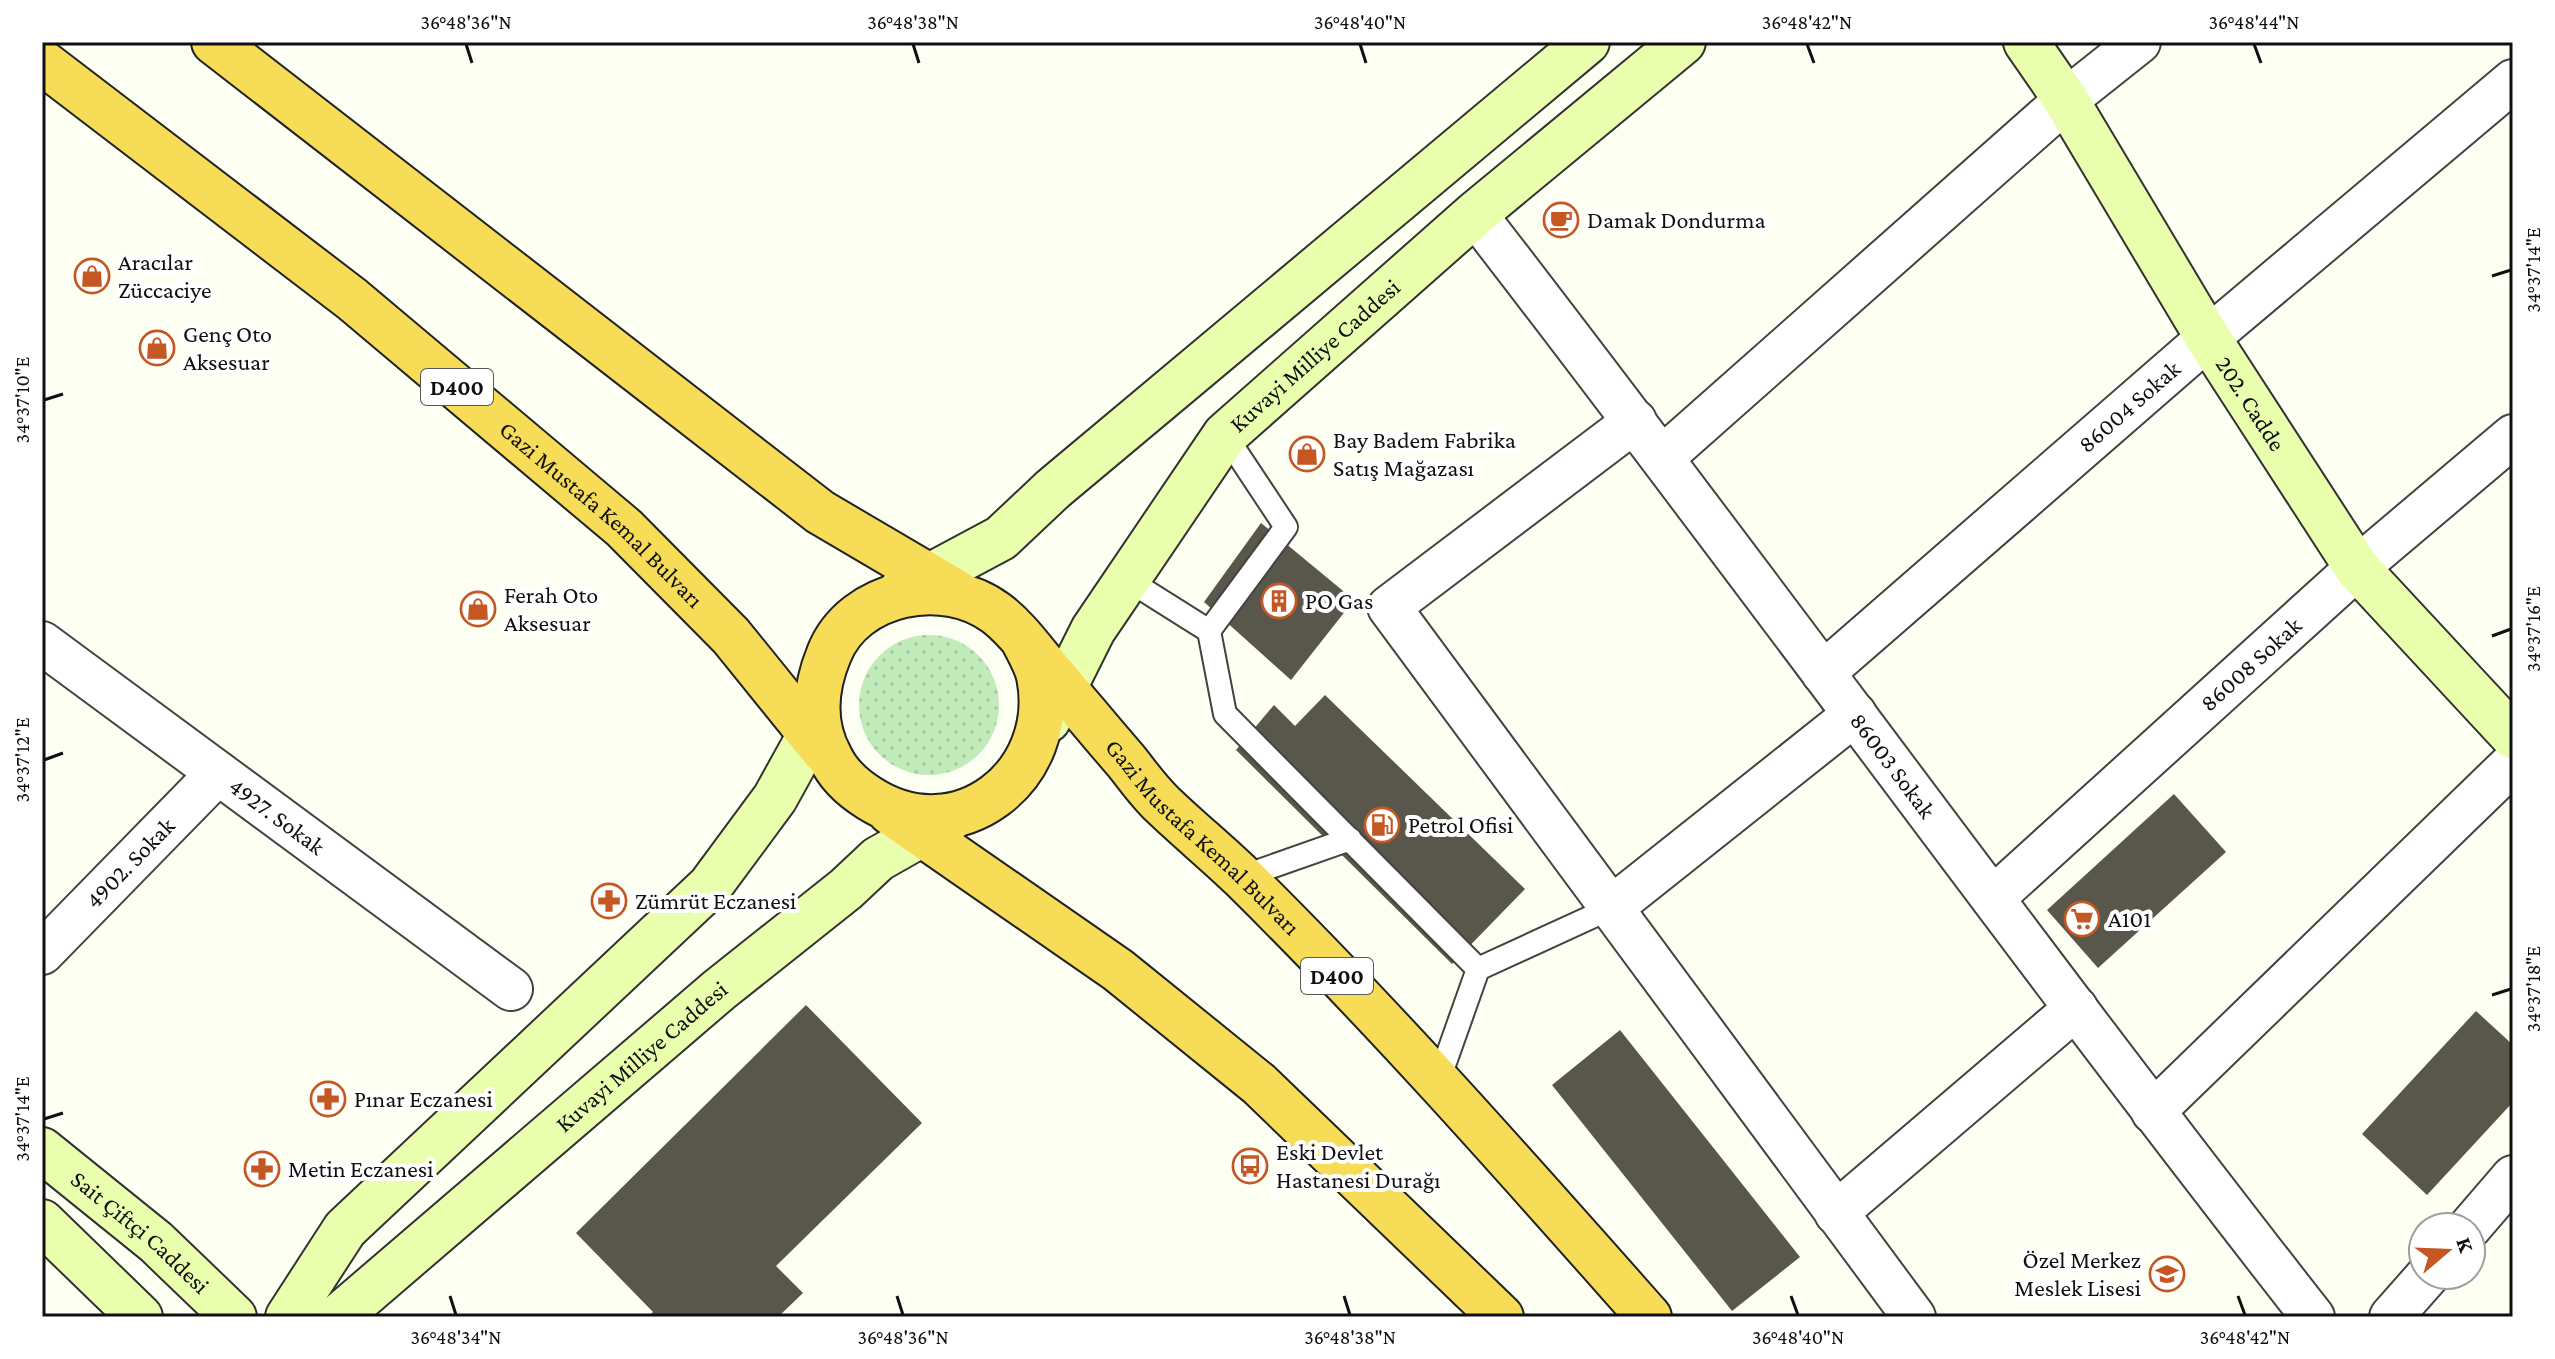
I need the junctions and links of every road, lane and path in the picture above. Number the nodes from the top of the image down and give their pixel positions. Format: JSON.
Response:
{"nodes":[{"id":1,"x":214,"y":42,"type":"edge"},
{"id":2,"x":1587,"y":42,"type":"edge"},
{"id":3,"x":1683,"y":42,"type":"edge"},
{"id":4,"x":2026,"y":42,"type":"edge"},
{"id":5,"x":2139,"y":42,"type":"edge"},
{"id":6,"x":42,"y":62,"type":"edge"},
{"id":7,"x":2513,"y":81,"type":"edge"},
{"id":8,"x":2066,"y":100,"type":"junction"},
{"id":9,"x":1475,"y":214,"type":"junction"},
{"id":10,"x":2208,"y":338,"type":"junction"},
{"id":11,"x":1635,"y":421,"type":"junction"},
{"id":12,"x":1225,"y":435,"type":"junction"},
{"id":13,"x":2513,"y":436,"type":"edge"},
{"id":14,"x":1663,"y":457,"type":"junction"},
{"id":15,"x":2357,"y":568,"type":"junction"},
{"id":16,"x":1128,"y":580,"type":"junction"},
{"id":17,"x":946,"y":586,"type":"junction"},
{"id":18,"x":1209,"y":631,"type":"junction"},
{"id":19,"x":1022,"y":638,"type":"junction"},
{"id":20,"x":42,"y":643,"type":"edge"},
{"id":21,"x":1823,"y":673,"type":"junction"},
{"id":22,"x":1064,"y":688,"type":"junction"},
{"id":23,"x":1855,"y":714,"type":"junction"},
{"id":24,"x":2513,"y":736,"type":"edge"},
{"id":25,"x":819,"y":738,"type":"junction"},
{"id":26,"x":1036,"y":744,"type":"junction"},
{"id":27,"x":2513,"y":763,"type":"edge"},
{"id":28,"x":218,"y":773,"type":"junction"},
{"id":29,"x":940,"y":824,"type":"junction"},
{"id":30,"x":1350,"y":839,"type":"junction"},
{"id":31,"x":1242,"y":877,"type":"junction"},
{"id":32,"x":1993,"y":898,"type":"junction"},
{"id":33,"x":1611,"y":908,"type":"junction"},
{"id":34,"x":42,"y":953,"type":"edge"},
{"id":35,"x":1478,"y":969,"type":"junction"},
{"id":36,"x":511,"y":989,"type":"dead end"},
{"id":37,"x":2076,"y":1008,"type":"junction"},
{"id":38,"x":1438,"y":1082,"type":"junction"},
{"id":39,"x":2153,"y":1112,"type":"junction"},
{"id":40,"x":42,"y":1150,"type":"edge"},
{"id":41,"x":2513,"y":1177,"type":"edge"},
{"id":42,"x":2484,"y":1211,"type":"edge"},
{"id":43,"x":1836,"y":1213,"type":"junction"},
{"id":44,"x":42,"y":1222,"type":"edge"},
{"id":45,"x":2414,"y":1291,"type":"edge"},
{"id":46,"x":140,"y":1317,"type":"edge"},
{"id":47,"x":234,"y":1317,"type":"edge"},
{"id":48,"x":288,"y":1317,"type":"edge"},
{"id":49,"x":338,"y":1317,"type":"edge"},
{"id":50,"x":1501,"y":1317,"type":"edge"},
{"id":51,"x":1649,"y":1317,"type":"edge"},
{"id":52,"x":1914,"y":1317,"type":"edge"},
{"id":53,"x":2313,"y":1317,"type":"edge"},
{"id":54,"x":2391,"y":1317,"type":"edge"}],
"edges":[{"from":1,"to":17,"type":"highway"},
{"from":2,"to":17,"type":"street"},
{"from":3,"to":9,"type":"street","name":"Kuvayi Milliye Caddesi"},
{"from":4,"to":8,"type":"street","name":"202. Cadde"},
{"from":5,"to":8,"type":"street"},
{"from":6,"to":25,"type":"highway","name":"Gazi Mustafa Kemal Bulvarı","number":"D400"},
{"from":7,"to":10,"type":"street","name":"86004 Sokak"},
{"from":8,"to":10,"type":"street","name":"202. Cadde"},
{"from":8,"to":14,"type":"street"},
{"from":9,"to":11,"type":"street","name":"86003 Sokak"},
{"from":9,"to":12,"type":"street","name":"Kuvayi Milliye Caddesi"},
{"from":10,"to":15,"type":"street","name":"202. Cadde"},
{"from":10,"to":21,"type":"street","name":"86004 Sokak"},
{"from":11,"to":14,"type":"street","name":"86003 Sokak"},
{"from":11,"to":33,"type":"street"},
{"from":12,"to":16,"type":"street","name":"Kuvayi Milliye Caddesi"},
{"from":12,"to":18,"type":"lane"},
{"from":13,"to":15,"type":"street","name":"86008 Sokak"},
{"from":14,"to":21,"type":"street","name":"86003 Sokak"},
{"from":15,"to":24,"type":"street","name":"202. Cadde"},
{"from":15,"to":32,"type":"street","name":"86008 Sokak"},
{"from":16,"to":18,"type":"lane"},
{"from":16,"to":22,"type":"street","name":"Kuvayi Milliye Caddesi"},
{"from":17,"to":19,"type":"highway"},
{"from":17,"to":25,"type":"highway"},
{"from":18,"to":30,"type":"lane"},
{"from":19,"to":22,"type":"highway","name":"Gazi Mustafa Kemal Bulvarı","number":"D400"},
{"from":19,"to":26,"type":"highway"},
{"from":20,"to":28,"type":"street","name":"4927. Sokak"},
{"from":21,"to":23,"type":"street","name":"86003 Sokak"},
{"from":22,"to":26,"type":"street","name":"Kuvayi Milliye Caddesi"},
{"from":22,"to":31,"type":"highway","name":"Gazi Mustafa Kemal Bulvarı","number":"D400"},
{"from":23,"to":32,"type":"street","name":"86003 Sokak"},
{"from":23,"to":33,"type":"street"},
{"from":25,"to":29,"type":"highway"},
{"from":25,"to":48,"type":"street"},
{"from":26,"to":29,"type":"highway"},
{"from":27,"to":39,"type":"street"},
{"from":28,"to":34,"type":"street","name":"4902. Sokak"},
{"from":28,"to":36,"type":"street","name":"4927. Sokak"},
{"from":29,"to":49,"type":"street","name":"Kuvayi Milliye Caddesi"},
{"from":29,"to":50,"type":"highway"},
{"from":30,"to":31,"type":"lane"},
{"from":30,"to":35,"type":"lane"},
{"from":31,"to":38,"type":"highway","name":"Gazi Mustafa Kemal Bulvarı","number":"D400"},
{"from":32,"to":37,"type":"street","name":"86003 Sokak"},
{"from":33,"to":35,"type":"lane"},
{"from":33,"to":43,"type":"street"},
{"from":35,"to":38,"type":"lane"},
{"from":37,"to":39,"type":"street","name":"86003 Sokak"},
{"from":37,"to":43,"type":"street"},
{"from":38,"to":51,"type":"highway","name":"Gazi Mustafa Kemal Bulvarı","number":"D400"},
{"from":39,"to":53,"type":"street","name":"86003 Sokak"},
{"from":40,"to":47,"type":"street","name":"Sait Çiftçi Caddesi"},
{"from":41,"to":42,"type":"street"},
{"from":43,"to":52,"type":"street"},
{"from":44,"to":46,"type":"street"},
{"from":45,"to":54,"type":"street"}]}
